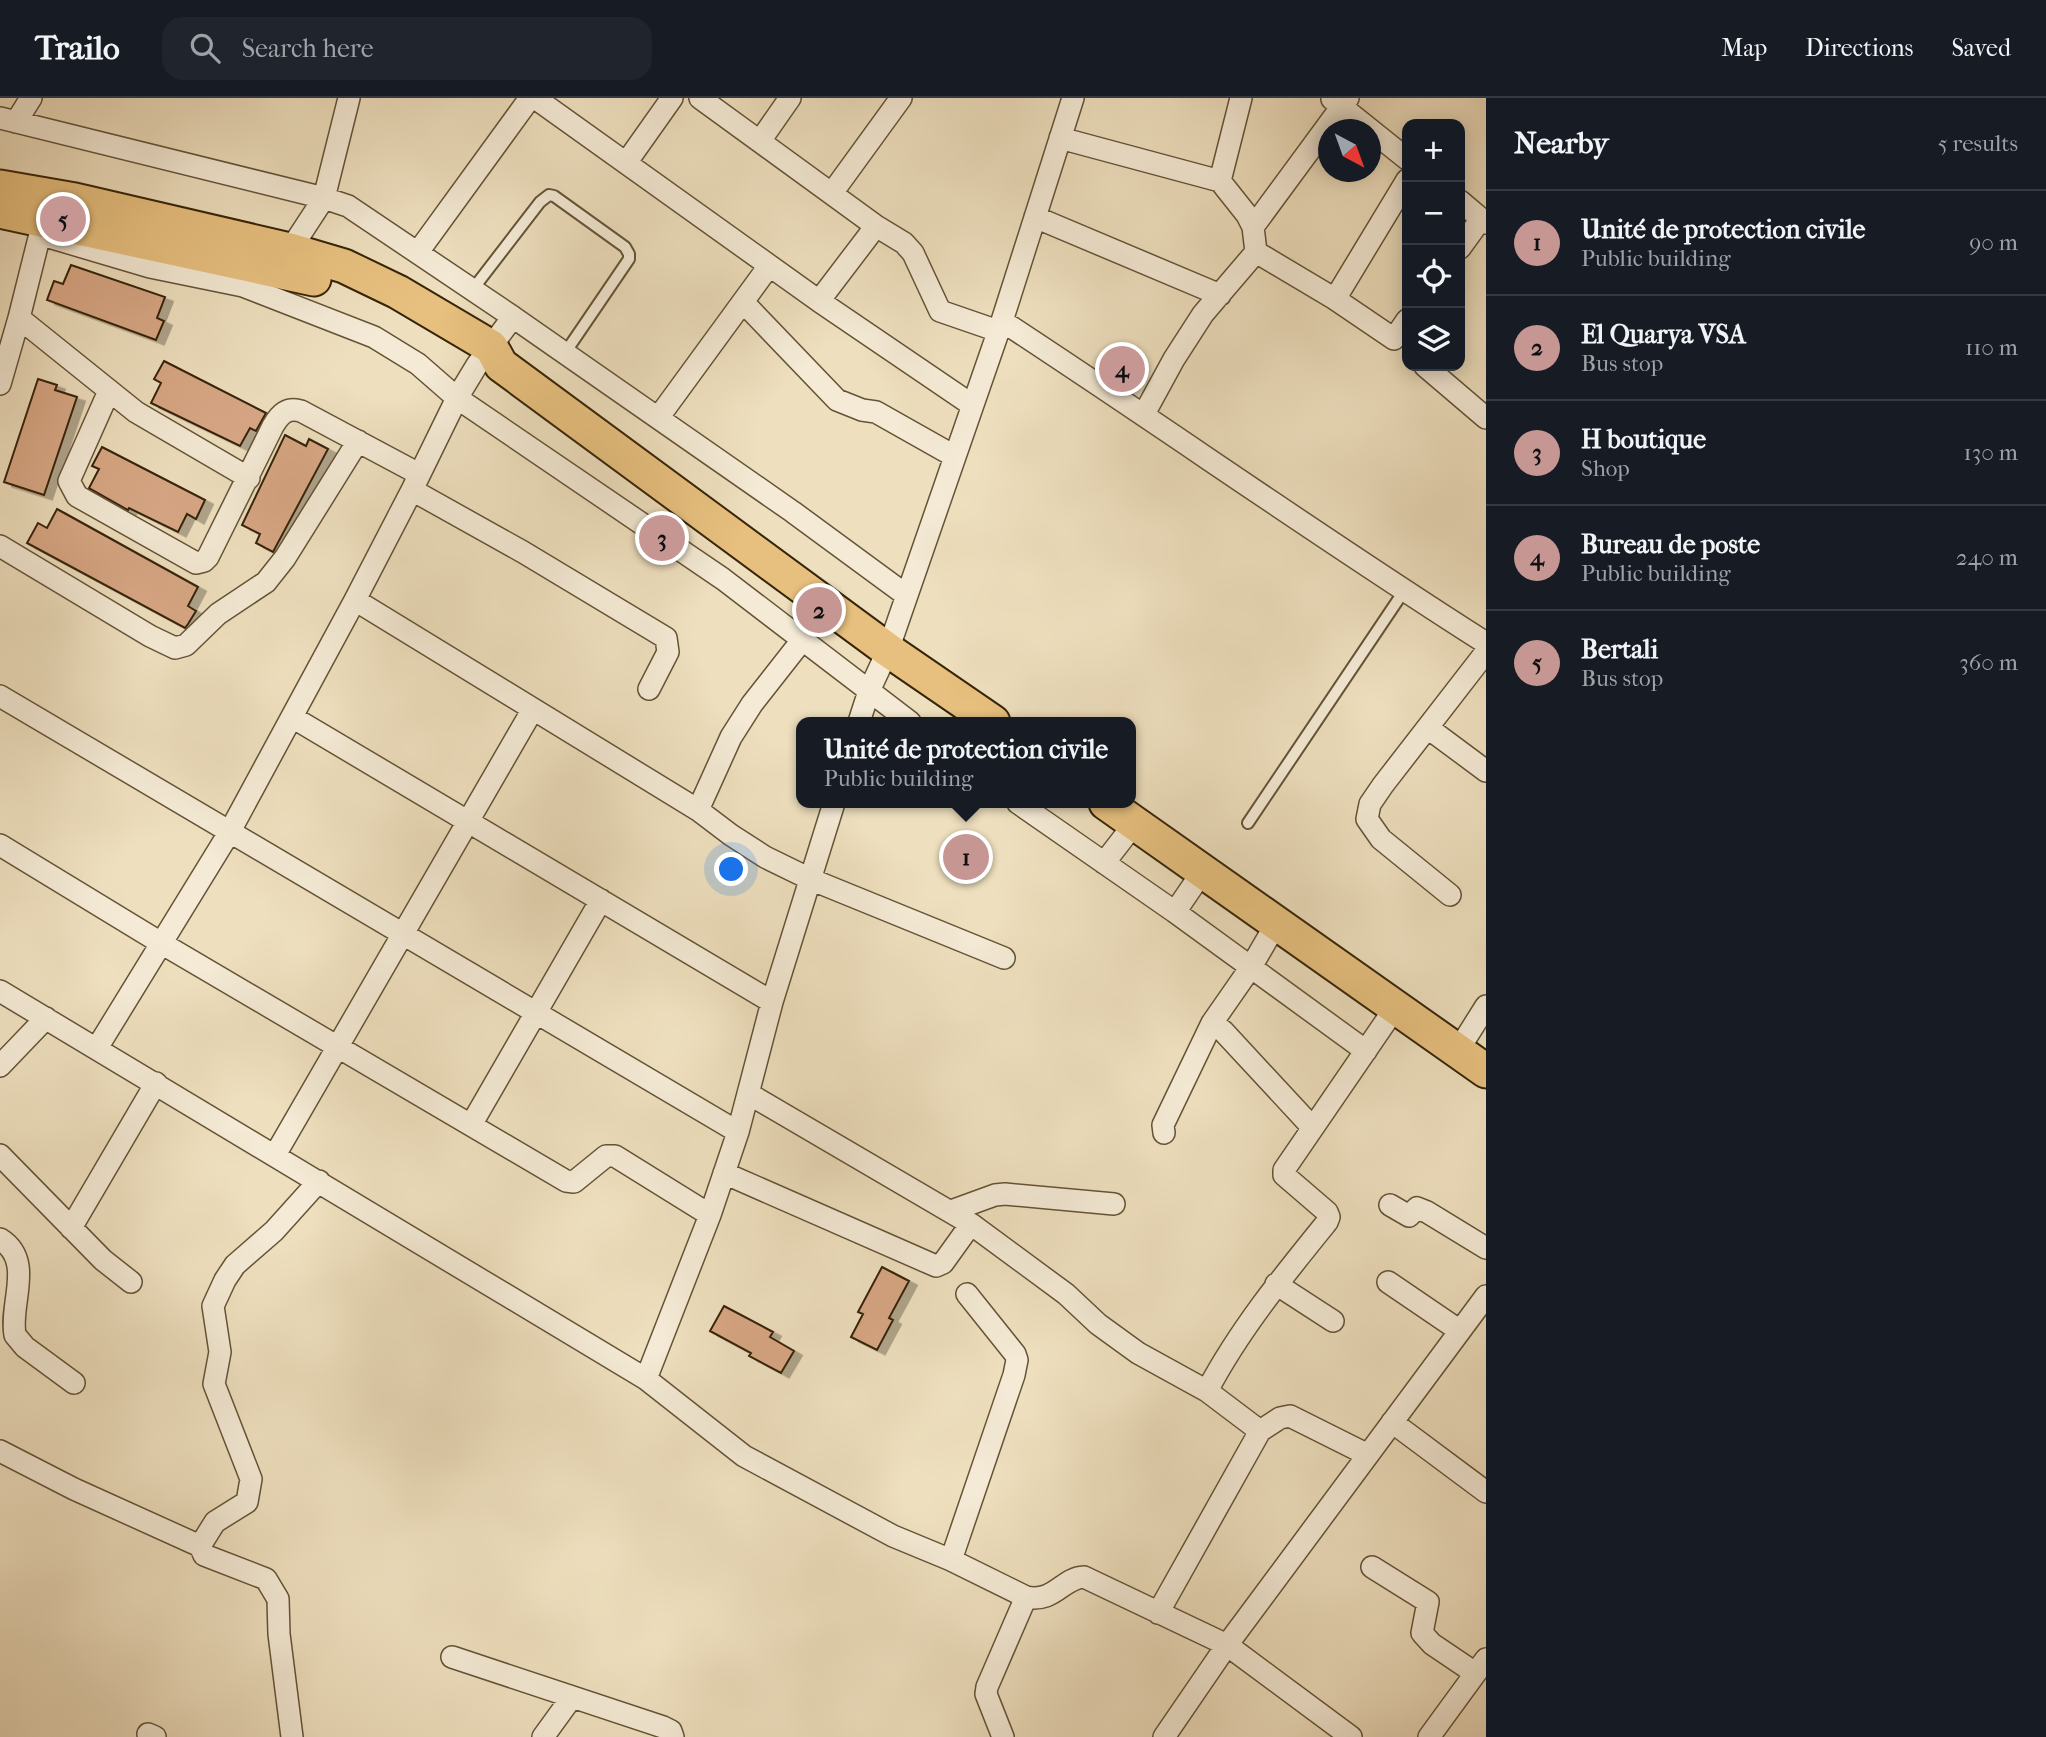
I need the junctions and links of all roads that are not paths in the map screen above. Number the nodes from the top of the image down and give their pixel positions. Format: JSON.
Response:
{"nodes":[{"id":1,"x":31,"y":98,"type":"edge"},
{"id":2,"x":349,"y":98,"type":"edge"},
{"id":3,"x":532,"y":98,"type":"edge"},
{"id":4,"x":672,"y":98,"type":"edge"},
{"id":5,"x":700,"y":98,"type":"edge"},
{"id":6,"x":790,"y":98,"type":"edge"},
{"id":7,"x":901,"y":98,"type":"edge"},
{"id":8,"x":1073,"y":98,"type":"edge"},
{"id":9,"x":1241,"y":98,"type":"edge"},
{"id":10,"x":1340,"y":101,"type":"edge"},
{"id":11,"x":8,"y":120,"type":"edge"},
{"id":12,"x":1060,"y":138,"type":"junction"},
{"id":13,"x":760,"y":141,"type":"junction"},
{"id":14,"x":1402,"y":155,"type":"edge"},
{"id":15,"x":626,"y":163,"type":"junction"},
{"id":16,"x":1220,"y":181,"type":"junction"},
{"id":17,"x":1406,"y":182,"type":"edge"},
{"id":18,"x":0,"y":187,"type":"edge"},
{"id":19,"x":832,"y":193,"type":"junction"},
{"id":20,"x":324,"y":198,"type":"junction"},
{"id":21,"x":1465,"y":205,"type":"edge"},
{"id":22,"x":0,"y":211,"type":"edge"},
{"id":23,"x":1035,"y":217,"type":"junction"},
{"id":24,"x":1483,"y":221,"type":"edge"},
{"id":25,"x":876,"y":226,"type":"junction"},
{"id":26,"x":42,"y":227,"type":"junction"},
{"id":27,"x":1253,"y":227,"type":"junction"},
{"id":28,"x":1463,"y":245,"type":"edge"},
{"id":29,"x":290,"y":250,"type":"junction"},
{"id":30,"x":418,"y":252,"type":"junction"},
{"id":31,"x":1256,"y":252,"type":"junction"},
{"id":32,"x":769,"y":266,"type":"junction"},
{"id":33,"x":473,"y":289,"type":"junction"},
{"id":34,"x":1220,"y":295,"type":"junction"},
{"id":35,"x":1335,"y":299,"type":"junction"},
{"id":36,"x":819,"y":301,"type":"junction"},
{"id":37,"x":743,"y":302,"type":"junction"},
{"id":38,"x":513,"y":317,"type":"junction"},
{"id":39,"x":19,"y":318,"type":"junction"},
{"id":40,"x":1000,"y":326,"type":"junction"},
{"id":41,"x":1400,"y":344,"type":"edge"},
{"id":42,"x":565,"y":353,"type":"junction"},
{"id":43,"x":490,"y":359,"type":"junction"},
{"id":44,"x":1432,"y":371,"type":"edge"},
{"id":45,"x":0,"y":384,"type":"edge"},
{"id":46,"x":109,"y":391,"type":"junction"},
{"id":47,"x":457,"y":398,"type":"junction"},
{"id":48,"x":972,"y":405,"type":"junction"},
{"id":49,"x":1144,"y":414,"type":"junction"},
{"id":50,"x":658,"y":418,"type":"junction"},
{"id":51,"x":1486,"y":418,"type":"edge"},
{"id":52,"x":358,"y":441,"type":"junction"},
{"id":53,"x":954,"y":456,"type":"junction"},
{"id":54,"x":248,"y":478,"type":"junction"},
{"id":55,"x":416,"y":482,"type":"junction"},
{"id":56,"x":0,"y":546,"type":"edge"},
{"id":57,"x":1405,"y":591,"type":"junction"},
{"id":58,"x":906,"y":595,"type":"junction"},
{"id":59,"x":355,"y":600,"type":"junction"},
{"id":60,"x":803,"y":639,"type":"junction"},
{"id":61,"x":1486,"y":643,"type":"edge"},
{"id":62,"x":888,"y":650,"type":"junction"},
{"id":63,"x":1486,"y":652,"type":"edge"},
{"id":64,"x":649,"y":689,"type":"dead end"},
{"id":65,"x":869,"y":691,"type":"junction"},
{"id":66,"x":0,"y":696,"type":"edge"},
{"id":67,"x":533,"y":709,"type":"junction"},
{"id":68,"x":292,"y":717,"type":"junction"},
{"id":69,"x":861,"y":717,"type":"edge"},
{"id":70,"x":903,"y":717,"type":"edge"},
{"id":71,"x":985,"y":717,"type":"edge"},
{"id":72,"x":1428,"y":729,"type":"junction"},
{"id":73,"x":1486,"y":771,"type":"edge"},
{"id":74,"x":832,"y":808,"type":"edge"},
{"id":75,"x":1025,"y":808,"type":"edge"},
{"id":76,"x":1113,"y":808,"type":"edge"},
{"id":77,"x":698,"y":810,"type":"junction"},
{"id":78,"x":469,"y":822,"type":"junction"},
{"id":79,"x":1135,"y":823,"type":"junction"},
{"id":80,"x":1248,"y":824,"type":"dead end"},
{"id":81,"x":229,"y":832,"type":"junction"},
{"id":82,"x":0,"y":845,"type":"edge"},
{"id":83,"x":1104,"y":863,"type":"junction"},
{"id":84,"x":1203,"y":872,"type":"junction"},
{"id":85,"x":810,"y":879,"type":"junction"},
{"id":86,"x":1450,"y":895,"type":"dead end"},
{"id":87,"x":601,"y":900,"type":"junction"},
{"id":88,"x":1175,"y":912,"type":"junction"},
{"id":89,"x":1276,"y":924,"type":"junction"},
{"id":90,"x":402,"y":934,"type":"junction"},
{"id":91,"x":161,"y":943,"type":"junction"},
{"id":92,"x":1004,"y":958,"type":"dead end"},
{"id":93,"x":1251,"y":967,"type":"junction"},
{"id":94,"x":0,"y":991,"type":"edge"},
{"id":95,"x":772,"y":1002,"type":"junction"},
{"id":96,"x":1486,"y":1006,"type":"edge"},
{"id":97,"x":1395,"y":1008,"type":"junction"},
{"id":98,"x":535,"y":1012,"type":"junction"},
{"id":99,"x":46,"y":1018,"type":"junction"},
{"id":100,"x":1212,"y":1023,"type":"junction"},
{"id":101,"x":336,"y":1046,"type":"junction"},
{"id":102,"x":97,"y":1048,"type":"junction"},
{"id":103,"x":1366,"y":1051,"type":"junction"},
{"id":104,"x":1457,"y":1052,"type":"junction"},
{"id":105,"x":0,"y":1066,"type":"edge"},
{"id":106,"x":1486,"y":1072,"type":"edge"},
{"id":107,"x":156,"y":1083,"type":"junction"},
{"id":108,"x":749,"y":1094,"type":"junction"},
{"id":109,"x":471,"y":1125,"type":"junction"},
{"id":110,"x":1312,"y":1127,"type":"junction"},
{"id":111,"x":738,"y":1132,"type":"junction"},
{"id":112,"x":1164,"y":1133,"type":"dead end"},
{"id":113,"x":0,"y":1155,"type":"edge"},
{"id":114,"x":275,"y":1155,"type":"junction"},
{"id":115,"x":724,"y":1173,"type":"junction"},
{"id":116,"x":318,"y":1181,"type":"junction"},
{"id":117,"x":1114,"y":1204,"type":"dead end"},
{"id":118,"x":1390,"y":1205,"type":"dead end"},
{"id":119,"x":951,"y":1211,"type":"junction"},
{"id":120,"x":710,"y":1215,"type":"junction"},
{"id":121,"x":971,"y":1224,"type":"junction"},
{"id":122,"x":71,"y":1228,"type":"junction"},
{"id":123,"x":0,"y":1239,"type":"edge"},
{"id":124,"x":1486,"y":1248,"type":"edge"},
{"id":125,"x":131,"y":1282,"type":"dead end"},
{"id":126,"x":1388,"y":1282,"type":"dead end"},
{"id":127,"x":1276,"y":1284,"type":"junction"},
{"id":128,"x":967,"y":1294,"type":"dead end"},
{"id":129,"x":1486,"y":1296,"type":"edge"},
{"id":130,"x":1333,"y":1321,"type":"dead end"},
{"id":131,"x":1460,"y":1331,"type":"junction"},
{"id":132,"x":646,"y":1379,"type":"junction"},
{"id":133,"x":74,"y":1382,"type":"dead end"},
{"id":134,"x":1207,"y":1391,"type":"junction"},
{"id":135,"x":1392,"y":1422,"type":"junction"},
{"id":136,"x":1260,"y":1431,"type":"junction"},
{"id":137,"x":0,"y":1451,"type":"edge"},
{"id":138,"x":1367,"y":1455,"type":"junction"},
{"id":139,"x":1486,"y":1492,"type":"edge"},
{"id":140,"x":200,"y":1546,"type":"junction"},
{"id":141,"x":951,"y":1560,"type":"junction"},
{"id":142,"x":1371,"y":1567,"type":"dead end"},
{"id":143,"x":1026,"y":1597,"type":"junction"},
{"id":144,"x":1158,"y":1613,"type":"junction"},
{"id":145,"x":1227,"y":1646,"type":"junction"},
{"id":146,"x":452,"y":1657,"type":"dead end"},
{"id":147,"x":1480,"y":1666,"type":"edge"},
{"id":148,"x":572,"y":1697,"type":"junction"},
{"id":149,"x":292,"y":1737,"type":"edge"},
{"id":150,"x":543,"y":1737,"type":"edge"},
{"id":151,"x":673,"y":1737,"type":"edge"},
{"id":152,"x":1003,"y":1737,"type":"edge"},
{"id":153,"x":1164,"y":1737,"type":"edge"},
{"id":154,"x":1350,"y":1737,"type":"edge"},
{"id":155,"x":1429,"y":1737,"type":"edge"}],
"edges":[{"from":1,"to":11,"type":"street"},
{"from":2,"to":20,"type":"street"},
{"from":3,"to":15,"type":"street"},
{"from":3,"to":30,"type":"street"},
{"from":4,"to":15,"type":"street"},
{"from":5,"to":13,"type":"street"},
{"from":6,"to":13,"type":"street"},
{"from":7,"to":19,"type":"street"},
{"from":8,"to":12,"type":"street"},
{"from":9,"to":16,"type":"street"},
{"from":10,"to":14,"type":"street"},
{"from":10,"to":27,"type":"street"},
{"from":11,"to":20,"type":"street"},
{"from":12,"to":16,"type":"street"},
{"from":12,"to":23,"type":"street"},
{"from":13,"to":19,"type":"street"},
{"from":15,"to":32,"type":"street"},
{"from":16,"to":27,"type":"street"},
{"from":17,"to":35,"type":"street"},
{"from":18,"to":29,"type":"highway"},
{"from":19,"to":25,"type":"street"},
{"from":20,"to":29,"type":"street"},
{"from":20,"to":30,"type":"street"},
{"from":21,"to":24,"type":"street"},
{"from":22,"to":26,"type":"highway"},
{"from":23,"to":34,"type":"street"},
{"from":23,"to":40,"type":"street"},
{"from":24,"to":28,"type":"street"},
{"from":25,"to":36,"type":"street"},
{"from":25,"to":40,"type":"street"},
{"from":26,"to":39,"type":"street"},
{"from":26,"to":43,"type":"highway"},
{"from":26,"to":47,"type":"street"},
{"from":27,"to":31,"type":"street"},
{"from":29,"to":43,"type":"highway"},
{"from":30,"to":33,"type":"street"},
{"from":31,"to":34,"type":"street"},
{"from":31,"to":35,"type":"street"},
{"from":32,"to":36,"type":"street"},
{"from":32,"to":37,"type":"street"},
{"from":33,"to":38,"type":"street"},
{"from":33,"to":42,"type":"lane"},
{"from":34,"to":49,"type":"street"},
{"from":35,"to":41,"type":"street"},
{"from":36,"to":48,"type":"street"},
{"from":37,"to":50,"type":"street"},
{"from":37,"to":53,"type":"street"},
{"from":38,"to":42,"type":"street"},
{"from":38,"to":43,"type":"street"},
{"from":39,"to":45,"type":"street"},
{"from":39,"to":46,"type":"street"},
{"from":40,"to":48,"type":"street"},
{"from":40,"to":49,"type":"street"},
{"from":42,"to":50,"type":"street"},
{"from":43,"to":47,"type":"street"},
{"from":43,"to":62,"type":"highway"},
{"from":44,"to":51,"type":"street"},
{"from":46,"to":54,"type":"street"},
{"from":46,"to":54,"type":"street"},
{"from":47,"to":55,"type":"street"},
{"from":47,"to":60,"type":"street"},
{"from":48,"to":53,"type":"street"},
{"from":49,"to":57,"type":"street"},
{"from":50,"to":58,"type":"street"},
{"from":52,"to":54,"type":"street"},
{"from":52,"to":55,"type":"street"},
{"from":52,"to":56,"type":"street"},
{"from":53,"to":58,"type":"street"},
{"from":55,"to":59,"type":"street"},
{"from":55,"to":64,"type":"street"},
{"from":57,"to":61,"type":"street"},
{"from":57,"to":80,"type":"lane"},
{"from":58,"to":62,"type":"street"},
{"from":59,"to":67,"type":"street"},
{"from":59,"to":68,"type":"street"},
{"from":60,"to":65,"type":"street"},
{"from":60,"to":77,"type":"street"},
{"from":62,"to":65,"type":"street"},
{"from":62,"to":71,"type":"highway"},
{"from":63,"to":72,"type":"street"},
{"from":65,"to":69,"type":"street"},
{"from":65,"to":70,"type":"street"},
{"from":66,"to":81,"type":"street"},
{"from":67,"to":77,"type":"street"},
{"from":67,"to":78,"type":"street"},
{"from":68,"to":78,"type":"street"},
{"from":68,"to":81,"type":"street"},
{"from":72,"to":73,"type":"street"},
{"from":72,"to":86,"type":"street"},
{"from":74,"to":85,"type":"street"},
{"from":75,"to":83,"type":"street"},
{"from":76,"to":79,"type":"highway"},
{"from":77,"to":85,"type":"street"},
{"from":78,"to":87,"type":"street"},
{"from":78,"to":90,"type":"street"},
{"from":79,"to":83,"type":"street"},
{"from":79,"to":84,"type":"highway"},
{"from":81,"to":90,"type":"street"},
{"from":81,"to":91,"type":"street"},
{"from":82,"to":91,"type":"street"},
{"from":83,"to":88,"type":"street"},
{"from":84,"to":88,"type":"street"},
{"from":84,"to":89,"type":"highway"},
{"from":85,"to":92,"type":"street"},
{"from":85,"to":95,"type":"street"},
{"from":87,"to":95,"type":"street"},
{"from":87,"to":98,"type":"street"},
{"from":88,"to":93,"type":"street"},
{"from":89,"to":93,"type":"street"},
{"from":89,"to":97,"type":"highway"},
{"from":90,"to":98,"type":"street"},
{"from":90,"to":101,"type":"street"},
{"from":91,"to":101,"type":"street"},
{"from":91,"to":102,"type":"street"},
{"from":93,"to":100,"type":"street"},
{"from":93,"to":103,"type":"street"},
{"from":94,"to":99,"type":"street"},
{"from":95,"to":108,"type":"street"},
{"from":96,"to":104,"type":"street"},
{"from":97,"to":103,"type":"street"},
{"from":97,"to":104,"type":"highway"},
{"from":98,"to":109,"type":"street"},
{"from":98,"to":111,"type":"street"},
{"from":99,"to":102,"type":"street"},
{"from":99,"to":105,"type":"street"},
{"from":100,"to":110,"type":"street"},
{"from":100,"to":112,"type":"street"},
{"from":101,"to":109,"type":"street"},
{"from":101,"to":114,"type":"street"},
{"from":102,"to":107,"type":"street"},
{"from":103,"to":110,"type":"street"},
{"from":104,"to":106,"type":"highway"},
{"from":107,"to":114,"type":"street"},
{"from":107,"to":122,"type":"street"},
{"from":108,"to":111,"type":"street"},
{"from":108,"to":119,"type":"street"},
{"from":109,"to":120,"type":"street"},
{"from":110,"to":127,"type":"street"},
{"from":111,"to":115,"type":"street"},
{"from":113,"to":122,"type":"street"},
{"from":114,"to":116,"type":"street"},
{"from":115,"to":120,"type":"street"},
{"from":115,"to":121,"type":"street"},
{"from":116,"to":132,"type":"street"},
{"from":116,"to":140,"type":"street"},
{"from":117,"to":119,"type":"street"},
{"from":118,"to":124,"type":"street"},
{"from":119,"to":121,"type":"street"},
{"from":120,"to":132,"type":"street"},
{"from":121,"to":134,"type":"street"},
{"from":122,"to":125,"type":"street"},
{"from":123,"to":133,"type":"street"},
{"from":126,"to":131,"type":"street"},
{"from":127,"to":130,"type":"street"},
{"from":127,"to":134,"type":"street"},
{"from":128,"to":141,"type":"street"},
{"from":129,"to":131,"type":"street"},
{"from":131,"to":135,"type":"street"},
{"from":132,"to":141,"type":"street"},
{"from":134,"to":136,"type":"street"},
{"from":135,"to":138,"type":"street"},
{"from":135,"to":139,"type":"street"},
{"from":136,"to":138,"type":"street"},
{"from":136,"to":144,"type":"street"},
{"from":137,"to":140,"type":"street"},
{"from":138,"to":145,"type":"street"},
{"from":140,"to":149,"type":"street"},
{"from":141,"to":143,"type":"street"},
{"from":142,"to":147,"type":"street"},
{"from":143,"to":144,"type":"street"},
{"from":143,"to":152,"type":"street"},
{"from":144,"to":145,"type":"street"},
{"from":145,"to":153,"type":"street"},
{"from":145,"to":154,"type":"street"},
{"from":146,"to":148,"type":"street"},
{"from":147,"to":155,"type":"street"},
{"from":148,"to":150,"type":"street"},
{"from":148,"to":151,"type":"street"}]}
